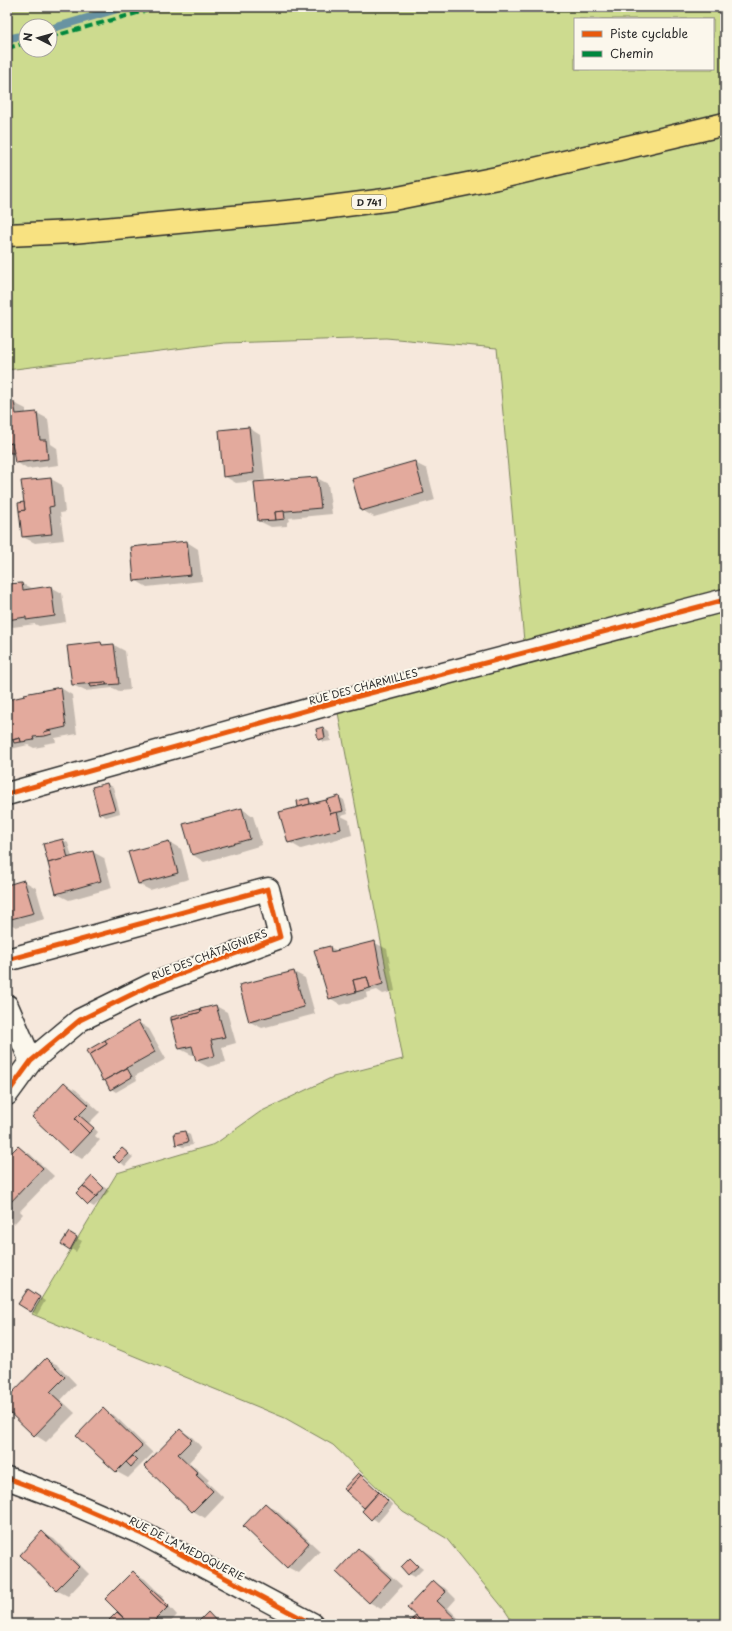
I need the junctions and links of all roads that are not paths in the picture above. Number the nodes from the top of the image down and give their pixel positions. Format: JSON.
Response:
{"nodes":[{"id":1,"x":725,"y":124,"type":"edge"},
{"id":2,"x":7,"y":236,"type":"edge"},
{"id":3,"x":725,"y":600,"type":"edge"},
{"id":4,"x":7,"y":794,"type":"edge"},
{"id":5,"x":7,"y":960,"type":"edge"},
{"id":6,"x":7,"y":1006,"type":"edge"},
{"id":7,"x":31,"y":1061,"type":"junction"},
{"id":8,"x":7,"y":1094,"type":"edge"},
{"id":9,"x":7,"y":1478,"type":"edge"},
{"id":10,"x":312,"y":1624,"type":"edge"}],
"edges":[{"from":1,"to":2,"type":"main road","number":"D 741"},
{"from":3,"to":4,"type":"street","name":"RUE DES CHARMILLES"},
{"from":5,"to":7,"type":"street","name":"RUE DES CHÂTAIGNIERS"},
{"from":6,"to":7,"type":"street"},
{"from":7,"to":8,"type":"street","name":"RUE DES CHÂTAIGNIERS"},
{"from":9,"to":10,"type":"street","name":"RUE DE LA MEDOQUERIE"}]}
